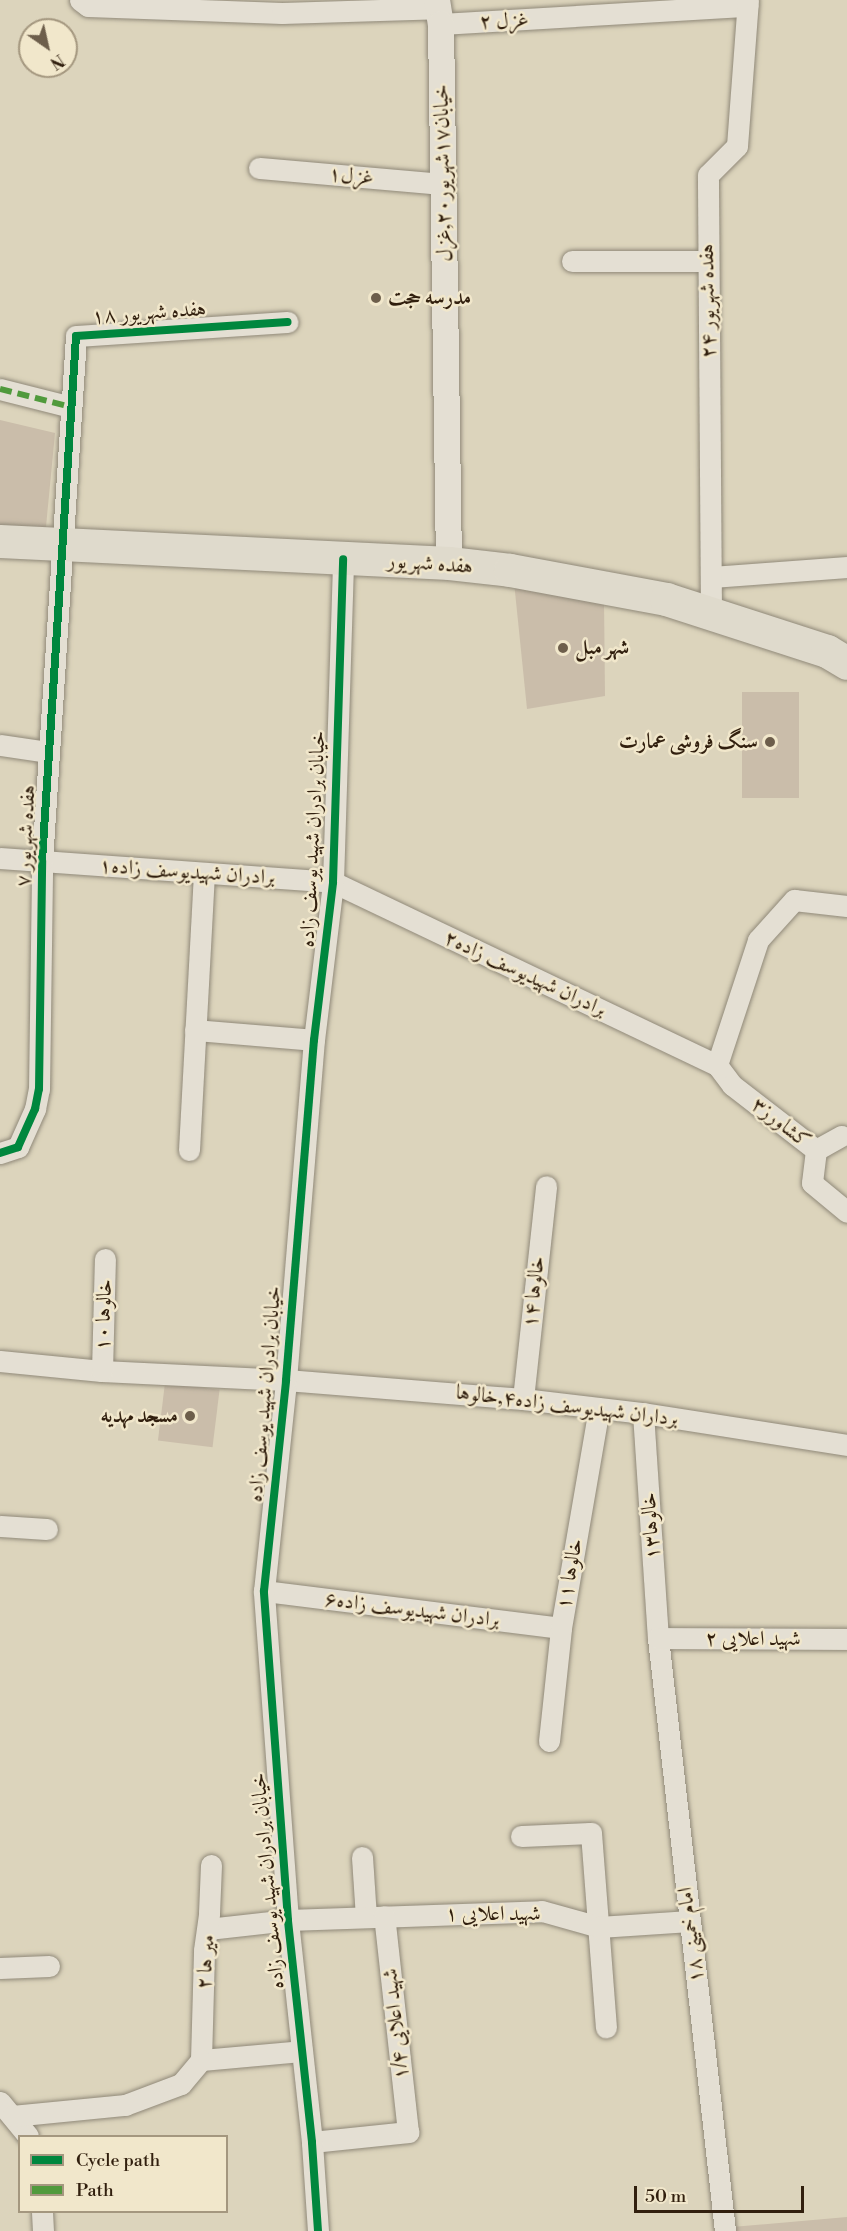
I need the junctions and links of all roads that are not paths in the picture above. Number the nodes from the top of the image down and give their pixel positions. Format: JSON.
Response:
{"nodes":[{"id":1,"x":80,"y":0,"type":"edge"},
{"id":2,"x":748,"y":3,"type":"edge"},
{"id":3,"x":438,"y":11,"type":"edge"},
{"id":4,"x":259,"y":168,"type":"dead end"},
{"id":5,"x":443,"y":184,"type":"junction"},
{"id":6,"x":572,"y":261,"type":"dead end"},
{"id":7,"x":707,"y":261,"type":"junction"},
{"id":8,"x":288,"y":322,"type":"dead end"},
{"id":9,"x":0,"y":389,"type":"edge"},
{"id":10,"x":71,"y":407,"type":"junction"},
{"id":11,"x":0,"y":541,"type":"edge"},
{"id":12,"x":61,"y":544,"type":"junction"},
{"id":13,"x":343,"y":559,"type":"junction"},
{"id":14,"x":449,"y":563,"type":"junction"},
{"id":15,"x":847,"y":567,"type":"edge"},
{"id":16,"x":712,"y":577,"type":"junction"},
{"id":17,"x":711,"y":614,"type":"junction"},
{"id":18,"x":847,"y":663,"type":"edge"},
{"id":19,"x":0,"y":745,"type":"edge"},
{"id":20,"x":48,"y":752,"type":"junction"},
{"id":21,"x":0,"y":858,"type":"edge"},
{"id":22,"x":42,"y":861,"type":"junction"},
{"id":23,"x":204,"y":873,"type":"junction"},
{"id":24,"x":333,"y":882,"type":"junction"},
{"id":25,"x":847,"y":906,"type":"edge"},
{"id":26,"x":195,"y":1030,"type":"junction"},
{"id":27,"x":314,"y":1040,"type":"junction"},
{"id":28,"x":717,"y":1065,"type":"junction"},
{"id":29,"x":841,"y":1136,"type":"dead end"},
{"id":30,"x":189,"y":1150,"type":"dead end"},
{"id":31,"x":816,"y":1150,"type":"junction"},
{"id":32,"x":0,"y":1154,"type":"edge"},
{"id":33,"x":546,"y":1186,"type":"dead end"},
{"id":34,"x":847,"y":1212,"type":"edge"},
{"id":35,"x":105,"y":1259,"type":"dead end"},
{"id":36,"x":0,"y":1361,"type":"edge"},
{"id":37,"x":102,"y":1371,"type":"junction"},
{"id":38,"x":286,"y":1380,"type":"junction"},
{"id":39,"x":523,"y":1399,"type":"junction"},
{"id":40,"x":599,"y":1408,"type":"junction"},
{"id":41,"x":644,"y":1413,"type":"junction"},
{"id":42,"x":847,"y":1445,"type":"edge"},
{"id":43,"x":0,"y":1526,"type":"edge"},
{"id":44,"x":47,"y":1529,"type":"dead end"},
{"id":45,"x":264,"y":1591,"type":"junction"},
{"id":46,"x":561,"y":1628,"type":"junction"},
{"id":47,"x":658,"y":1638,"type":"junction"},
{"id":48,"x":847,"y":1639,"type":"edge"},
{"id":49,"x":549,"y":1741,"type":"dead end"},
{"id":50,"x":521,"y":1836,"type":"dead end"},
{"id":51,"x":362,"y":1857,"type":"dead end"},
{"id":52,"x":211,"y":1864,"type":"dead end"},
{"id":53,"x":375,"y":1917,"type":"junction"},
{"id":54,"x":288,"y":1920,"type":"junction"},
{"id":55,"x":690,"y":1921,"type":"junction"},
{"id":56,"x":598,"y":1927,"type":"junction"},
{"id":57,"x":207,"y":1929,"type":"junction"},
{"id":58,"x":49,"y":1966,"type":"dead end"},
{"id":59,"x":0,"y":1968,"type":"edge"},
{"id":60,"x":606,"y":2027,"type":"dead end"},
{"id":61,"x":302,"y":2051,"type":"junction"},
{"id":62,"x":201,"y":2060,"type":"junction"},
{"id":63,"x":6,"y":2109,"type":"edge"},
{"id":64,"x":26,"y":2135,"type":"edge"},
{"id":65,"x":312,"y":2142,"type":"junction"},
{"id":66,"x":42,"y":2213,"type":"edge"},
{"id":67,"x":43,"y":2231,"type":"edge"},
{"id":68,"x":318,"y":2231,"type":"edge"},
{"id":69,"x":725,"y":2231,"type":"edge"}],
"edges":[{"from":1,"to":3,"type":"street","name":"غزل ۲"},
{"from":2,"to":3,"type":"street","name":"غزل ۲"},
{"from":2,"to":7,"type":"street","name":"هفده شهریور ۲۴"},
{"from":3,"to":5,"type":"street","name":"خیابان۱۷شهریور۲۰,غزل"},
{"from":4,"to":5,"type":"street","name":"غزل۱"},
{"from":5,"to":14,"type":"street","name":"خیابان۱۷شهریور۲۰,غزل"},
{"from":6,"to":7,"type":"street"},
{"from":7,"to":16,"type":"street","name":"هفده شهریور ۲۴"},
{"from":8,"to":10,"type":"street","name":"هفده شهریور ۱۸"},
{"from":9,"to":10,"type":"street"},
{"from":10,"to":12,"type":"street","name":"هفده شهریور ۱۸"},
{"from":11,"to":12,"type":"main road","name":"هفده شهریور"},
{"from":12,"to":13,"type":"main road","name":"هفده شهریور"},
{"from":12,"to":20,"type":"street","name":"هفده شهریور ۷"},
{"from":13,"to":14,"type":"main road","name":"هفده شهریور"},
{"from":13,"to":24,"type":"street","name":"خیابان برادران شهید یوسف زاده"},
{"from":14,"to":17,"type":"main road","name":"هفده شهریور"},
{"from":15,"to":16,"type":"street"},
{"from":16,"to":17,"type":"street","name":"هفده شهریور ۲۴"},
{"from":17,"to":18,"type":"main road","name":"هفده شهریور"},
{"from":19,"to":20,"type":"street"},
{"from":20,"to":22,"type":"street","name":"هفده شهریور ۷"},
{"from":21,"to":22,"type":"street","name":"برادران شهیدیوسف زاده۱"},
{"from":22,"to":23,"type":"street","name":"برادران شهیدیوسف زاده۱"},
{"from":22,"to":32,"type":"street","name":"هفده شهریور ۷"},
{"from":23,"to":24,"type":"street","name":"برادران شهیدیوسف زاده۱"},
{"from":23,"to":26,"type":"street"},
{"from":24,"to":27,"type":"street","name":"خیابان برادران شهید یوسف زاده"},
{"from":24,"to":28,"type":"street","name":"برادران شهیدیوسف زاده۲"},
{"from":25,"to":28,"type":"street"},
{"from":26,"to":27,"type":"street"},
{"from":26,"to":30,"type":"street"},
{"from":27,"to":38,"type":"street","name":"خیابان برادران شهید یوسف زاده"},
{"from":28,"to":31,"type":"street","name":"کشاورز۳"},
{"from":29,"to":31,"type":"street"},
{"from":31,"to":34,"type":"street","name":"کشاورز۳"},
{"from":33,"to":39,"type":"street","name":"خالوها ۱۴"},
{"from":35,"to":37,"type":"street","name":"خالوها ۱۰"},
{"from":36,"to":37,"type":"street","name":"برداران شهیدیوسف زاده۴,خالوها"},
{"from":37,"to":38,"type":"street","name":"برداران شهیدیوسف زاده۴,خالوها"},
{"from":38,"to":39,"type":"street","name":"برداران شهیدیوسف زاده۴,خالوها"},
{"from":38,"to":45,"type":"street","name":"خیابان برادران شهید یوسف زاده"},
{"from":39,"to":40,"type":"street","name":"برداران شهیدیوسف زاده۴,خالوها"},
{"from":40,"to":41,"type":"street","name":"برداران شهیدیوسف زاده۴,خالوها"},
{"from":40,"to":46,"type":"street","name":"خالوها ۱۱"},
{"from":41,"to":42,"type":"street","name":"برداران شهیدیوسف زاده۴,خالوها"},
{"from":41,"to":47,"type":"street","name":"خالوها۱۳"},
{"from":43,"to":44,"type":"street"},
{"from":45,"to":46,"type":"street","name":"برادران شهیدیوسف زاده۶"},
{"from":45,"to":54,"type":"street","name":"خیابان برادران شهید یوسف زاده"},
{"from":46,"to":49,"type":"street","name":"خالوها ۱۱"},
{"from":47,"to":48,"type":"street","name":"شهید اعلایی ۲"},
{"from":47,"to":55,"type":"street","name":"امام خمینی ۱۸"},
{"from":50,"to":56,"type":"street"},
{"from":51,"to":53,"type":"street","name":"شهید اعلایی ۱/۴"},
{"from":52,"to":57,"type":"street","name":"میر ها ۲"},
{"from":53,"to":54,"type":"street","name":"شهید اعلایی ۱"},
{"from":53,"to":56,"type":"street","name":"شهید اعلایی ۱"},
{"from":53,"to":65,"type":"street","name":"شهید اعلایی ۱/۴"},
{"from":54,"to":57,"type":"street","name":"شهید اعلایی ۱"},
{"from":54,"to":61,"type":"street","name":"خیابان برادران شهید یوسف زاده"},
{"from":55,"to":56,"type":"street","name":"شهید اعلایی ۱"},
{"from":55,"to":69,"type":"street","name":"امام خمینی ۱۸"},
{"from":56,"to":60,"type":"street"},
{"from":57,"to":62,"type":"street","name":"میر ها ۲"},
{"from":58,"to":59,"type":"street"},
{"from":61,"to":62,"type":"street"},
{"from":61,"to":65,"type":"street","name":"خیابان برادران شهید یوسف زاده"},
{"from":62,"to":63,"type":"street"},
{"from":63,"to":64,"type":"street"},
{"from":65,"to":68,"type":"street","name":"خیابان برادران شهید یوسف زاده"},
{"from":66,"to":67,"type":"street"}]}
